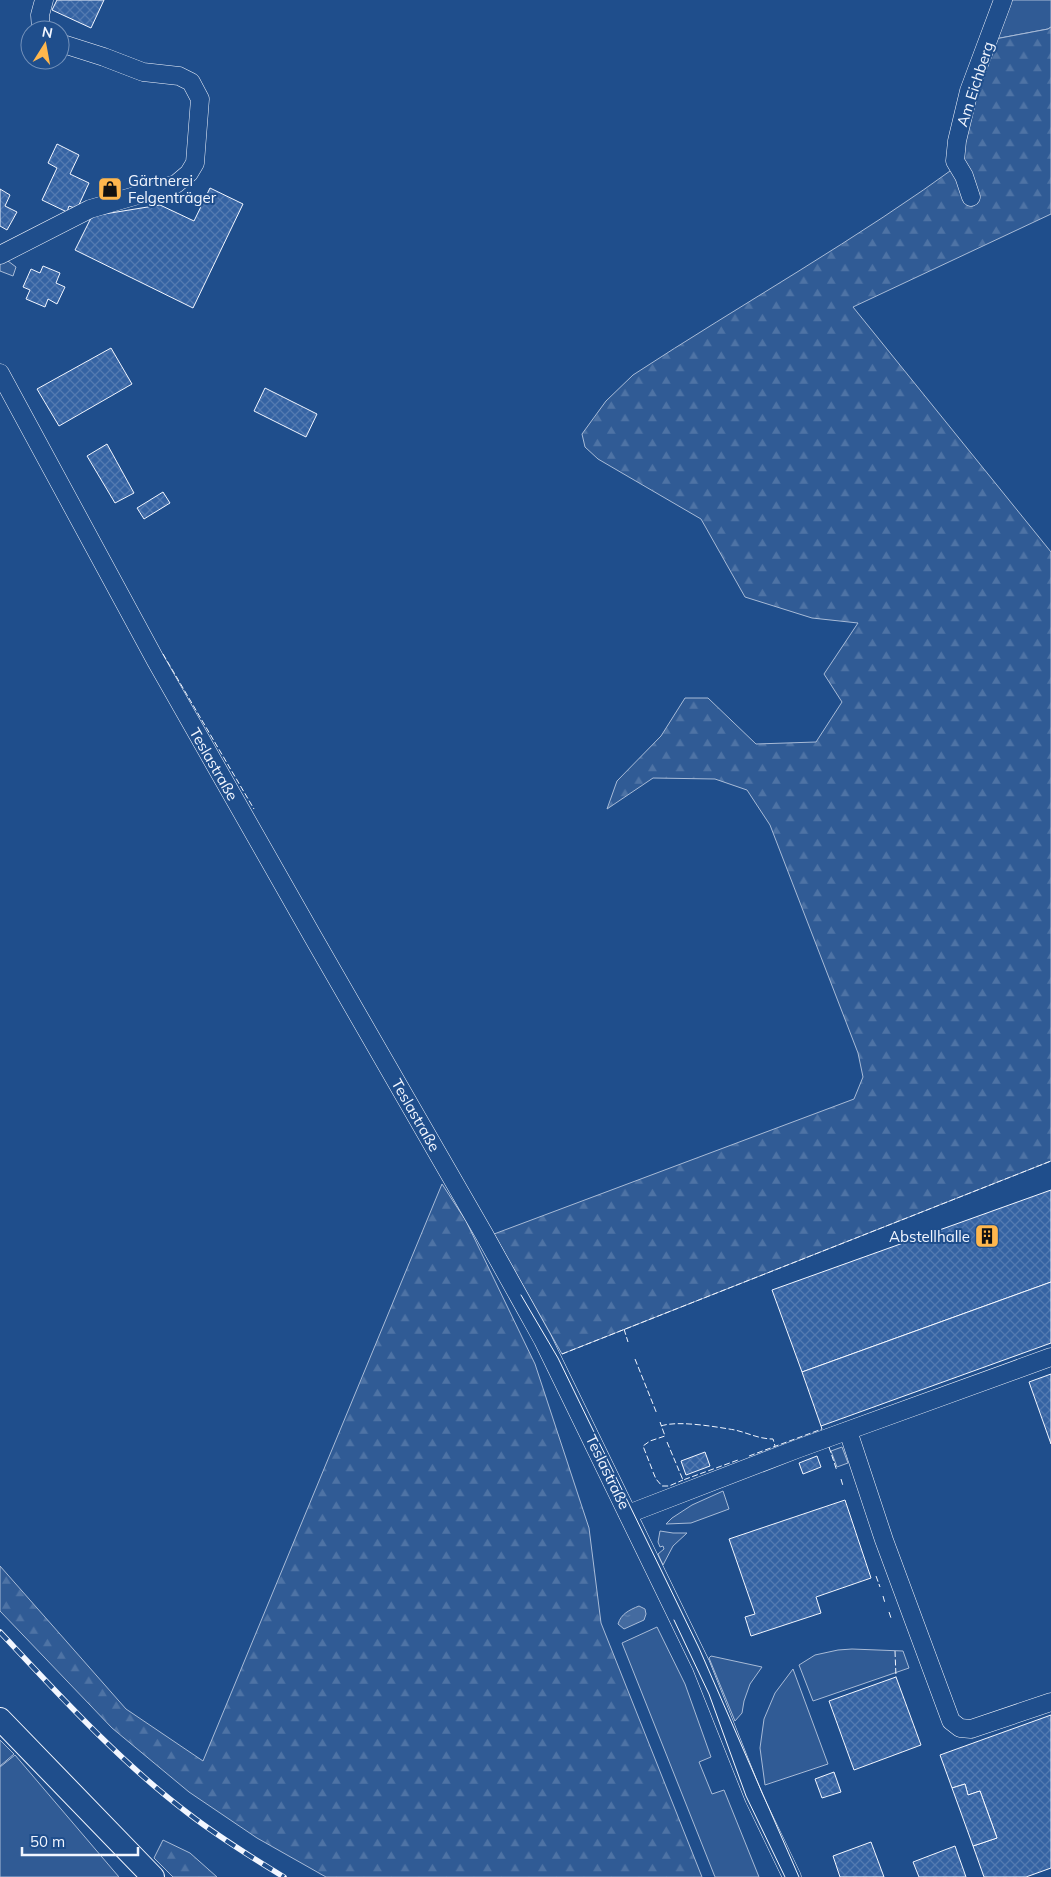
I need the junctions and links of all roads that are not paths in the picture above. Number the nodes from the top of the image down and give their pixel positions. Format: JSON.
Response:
{"nodes":[{"id":1,"x":44,"y":0,"type":"edge"},
{"id":2,"x":1003,"y":0,"type":"edge"},
{"id":3,"x":40,"y":20,"type":"edge"},
{"id":4,"x":70,"y":46,"type":"edge"},
{"id":5,"x":971,"y":197,"type":"dead end"},
{"id":6,"x":0,"y":255,"type":"edge"},
{"id":7,"x":0,"y":373,"type":"edge"},
{"id":8,"x":1051,"y":1357,"type":"edge"},
{"id":9,"x":848,"y":1431,"type":"junction"},
{"id":10,"x":628,"y":1514,"type":"junction"},
{"id":11,"x":1051,"y":1702,"type":"edge"},
{"id":12,"x":0,"y":1719,"type":"edge"},
{"id":13,"x":153,"y":1877,"type":"edge"},
{"id":14,"x":792,"y":1877,"type":"edge"}],
"edges":[{"from":1,"to":3,"type":"street"},
{"from":2,"to":5,"type":"street","name":"Am Eichberg"},
{"from":4,"to":6,"type":"street"},
{"from":7,"to":10,"type":"street","name":"Teslastraße"},
{"from":8,"to":9,"type":"street"},
{"from":9,"to":10,"type":"street"},
{"from":9,"to":11,"type":"street"},
{"from":10,"to":14,"type":"street","name":"Teslastraße"},
{"from":12,"to":13,"type":"main road"}]}
